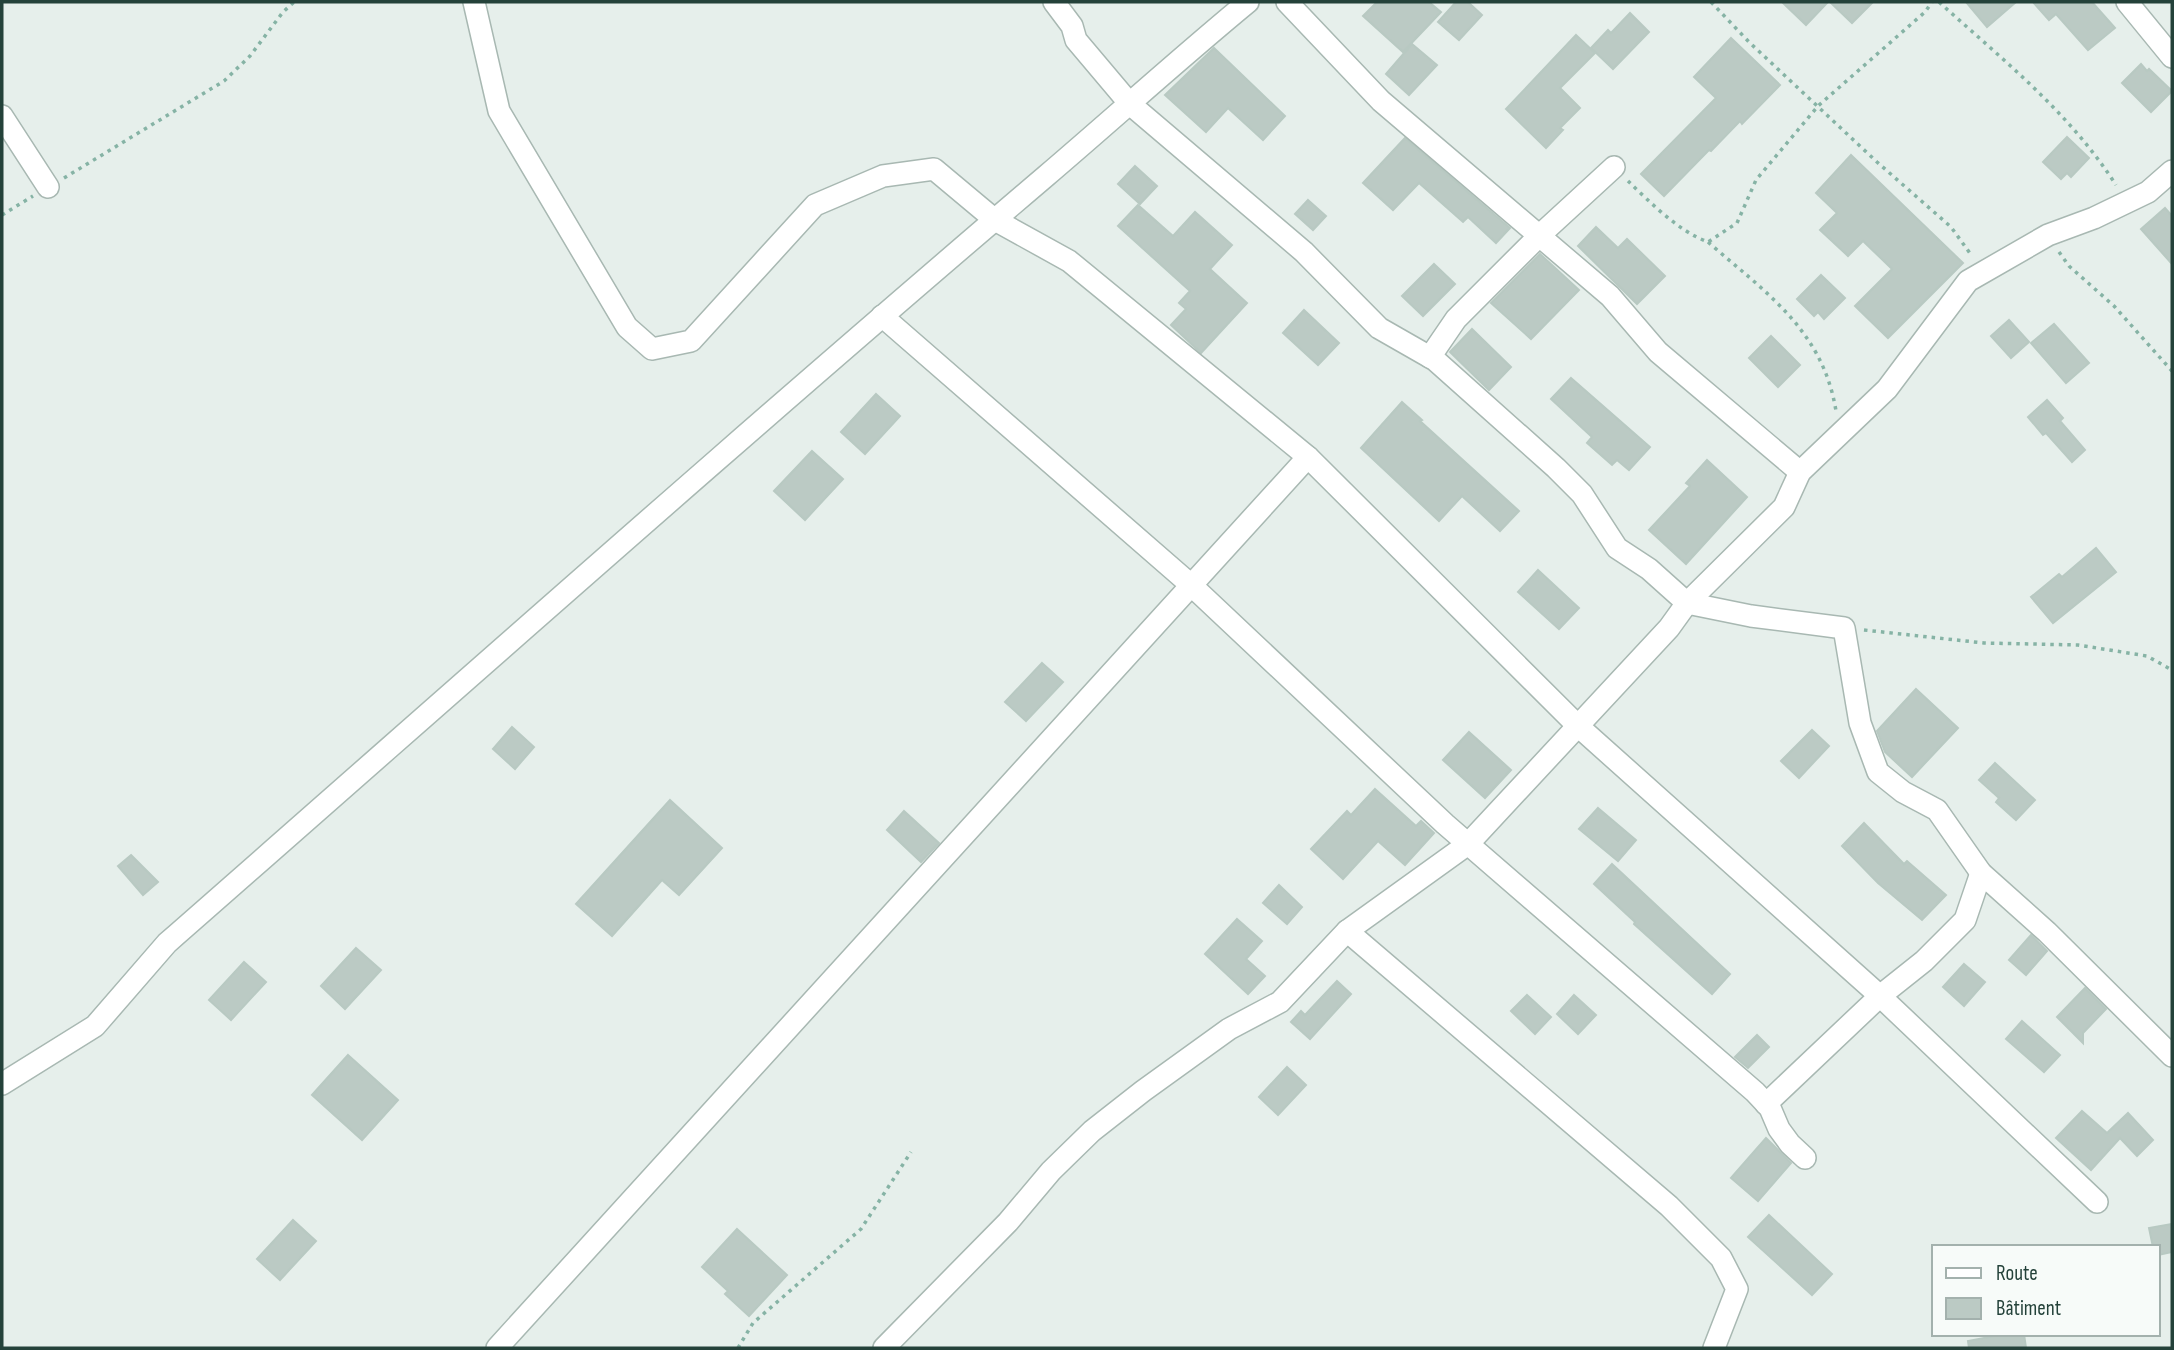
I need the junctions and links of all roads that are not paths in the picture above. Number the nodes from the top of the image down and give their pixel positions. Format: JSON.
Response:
{"nodes":[{"id":1,"x":474,"y":2,"type":"edge"},
{"id":2,"x":1054,"y":2,"type":"edge"},
{"id":3,"x":1248,"y":2,"type":"edge"},
{"id":4,"x":1287,"y":2,"type":"edge"},
{"id":5,"x":2127,"y":2,"type":"edge"},
{"id":6,"x":2172,"y":57,"type":"edge"},
{"id":7,"x":1130,"y":104,"type":"junction"},
{"id":8,"x":2,"y":116,"type":"edge"},
{"id":9,"x":1614,"y":167,"type":"road end"},
{"id":10,"x":2172,"y":171,"type":"edge"},
{"id":11,"x":48,"y":187,"type":"road end"},
{"id":12,"x":995,"y":220,"type":"junction"},
{"id":13,"x":1540,"y":235,"type":"junction"},
{"id":14,"x":882,"y":316,"type":"junction"},
{"id":15,"x":1430,"y":357,"type":"junction"},
{"id":16,"x":1308,"y":457,"type":"junction"},
{"id":17,"x":1800,"y":472,"type":"junction"},
{"id":18,"x":1191,"y":585,"type":"junction"},
{"id":19,"x":1687,"y":603,"type":"junction"},
{"id":20,"x":1578,"y":726,"type":"junction"},
{"id":21,"x":1468,"y":845,"type":"junction"},
{"id":22,"x":1981,"y":873,"type":"junction"},
{"id":23,"x":1347,"y":931,"type":"junction"},
{"id":24,"x":1880,"y":996,"type":"junction"},
{"id":25,"x":2172,"y":1056,"type":"edge"},
{"id":26,"x":2,"y":1084,"type":"edge"},
{"id":27,"x":1766,"y":1104,"type":"junction"},
{"id":28,"x":1805,"y":1158,"type":"dead end"},
{"id":29,"x":2097,"y":1202,"type":"dead end"},
{"id":30,"x":496,"y":1348,"type":"edge"},
{"id":31,"x":884,"y":1348,"type":"edge"},
{"id":32,"x":1714,"y":1348,"type":"edge"}],
"edges":[{"from":1,"to":12,"type":"street"},
{"from":2,"to":7,"type":"street"},
{"from":3,"to":7,"type":"street"},
{"from":4,"to":13,"type":"street"},
{"from":5,"to":6,"type":"street"},
{"from":7,"to":12,"type":"street"},
{"from":7,"to":15,"type":"street"},
{"from":8,"to":11,"type":"street"},
{"from":9,"to":13,"type":"street"},
{"from":10,"to":17,"type":"street"},
{"from":12,"to":14,"type":"street"},
{"from":12,"to":16,"type":"street"},
{"from":13,"to":15,"type":"street"},
{"from":13,"to":17,"type":"street"},
{"from":14,"to":18,"type":"street"},
{"from":14,"to":26,"type":"street"},
{"from":15,"to":19,"type":"street"},
{"from":16,"to":18,"type":"street"},
{"from":16,"to":20,"type":"street"},
{"from":17,"to":19,"type":"street"},
{"from":18,"to":21,"type":"street"},
{"from":18,"to":30,"type":"street"},
{"from":19,"to":20,"type":"street"},
{"from":19,"to":22,"type":"street"},
{"from":20,"to":21,"type":"street"},
{"from":20,"to":24,"type":"street"},
{"from":21,"to":23,"type":"street"},
{"from":21,"to":27,"type":"street"},
{"from":22,"to":24,"type":"street"},
{"from":22,"to":25,"type":"street"},
{"from":23,"to":31,"type":"street"},
{"from":23,"to":32,"type":"street"},
{"from":24,"to":27,"type":"street"},
{"from":24,"to":29,"type":"street"},
{"from":27,"to":28,"type":"street"}]}
